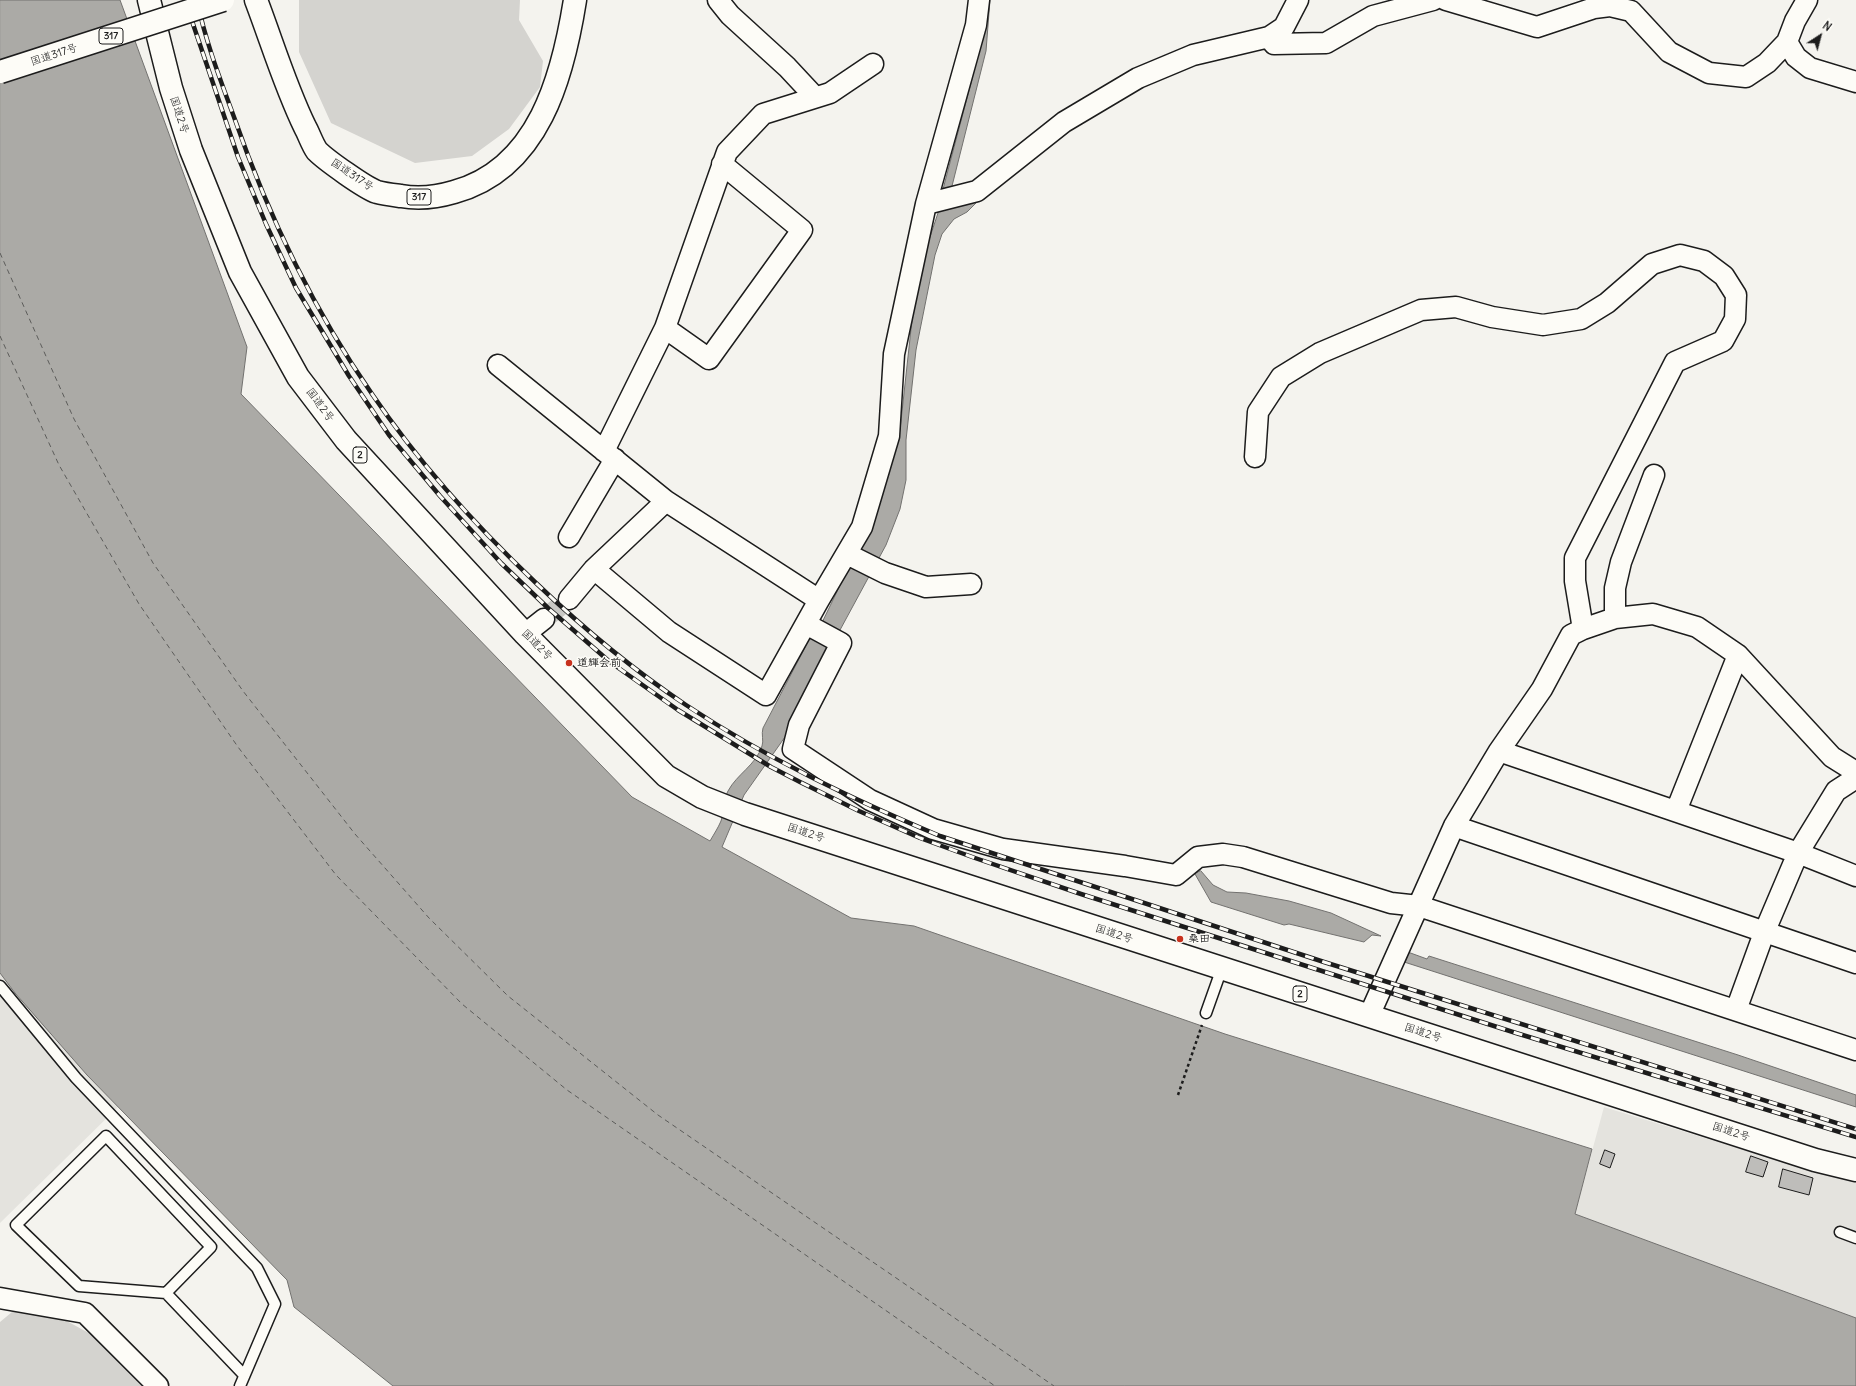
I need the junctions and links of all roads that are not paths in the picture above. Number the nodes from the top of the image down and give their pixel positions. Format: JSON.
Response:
{"nodes":[{"id":1,"x":149,"y":0,"type":"edge"},
{"id":2,"x":223,"y":0,"type":"edge"},
{"id":3,"x":256,"y":0,"type":"edge"},
{"id":4,"x":575,"y":0,"type":"edge"},
{"id":5,"x":718,"y":0,"type":"edge"},
{"id":6,"x":979,"y":0,"type":"edge"},
{"id":7,"x":1298,"y":0,"type":"edge"},
{"id":8,"x":1433,"y":0,"type":"edge"},
{"id":9,"x":1446,"y":0,"type":"edge"},
{"id":10,"x":1807,"y":0,"type":"edge"},
{"id":11,"x":1269,"y":37,"type":"junction"},
{"id":12,"x":1787,"y":42,"type":"junction"},
{"id":13,"x":873,"y":64,"type":"dead end"},
{"id":14,"x":0,"y":72,"type":"edge"},
{"id":15,"x":1856,"y":82,"type":"edge"},
{"id":16,"x":815,"y":97,"type":"junction"},
{"id":17,"x":722,"y":164,"type":"junction"},
{"id":18,"x":939,"y":201,"type":"junction"},
{"id":19,"x":665,"y":328,"type":"junction"},
{"id":20,"x":498,"y":365,"type":"dead end"},
{"id":21,"x":610,"y":455,"type":"junction"},
{"id":22,"x":1255,"y":458,"type":"dead end"},
{"id":23,"x":1654,"y":475,"type":"dead end"},
{"id":24,"x":666,"y":501,"type":"junction"},
{"id":25,"x":569,"y":537,"type":"dead end"},
{"id":26,"x":847,"y":554,"type":"junction"},
{"id":27,"x":594,"y":569,"type":"junction"},
{"id":28,"x":971,"y":584,"type":"dead end"},
{"id":29,"x":569,"y":599,"type":"tunnel mouth"},
{"id":30,"x":819,"y":600,"type":"junction"},
{"id":31,"x":1615,"y":618,"type":"junction"},
{"id":32,"x":544,"y":619,"type":"tunnel mouth"},
{"id":33,"x":806,"y":624,"type":"junction"},
{"id":34,"x":1583,"y":629,"type":"junction"},
{"id":35,"x":525,"y":634,"type":"junction"},
{"id":36,"x":1738,"y":655,"type":"junction"},
{"id":37,"x":1499,"y":751,"type":"junction"},
{"id":38,"x":1856,"y":772,"type":"edge"},
{"id":39,"x":1856,"y":778,"type":"edge"},
{"id":40,"x":1676,"y":811,"type":"junction"},
{"id":41,"x":1454,"y":826,"type":"junction"},
{"id":42,"x":1798,"y":853,"type":"junction"},
{"id":43,"x":1856,"y":876,"type":"edge"},
{"id":44,"x":1419,"y":906,"type":"junction"},
{"id":45,"x":1764,"y":933,"type":"junction"},
{"id":46,"x":1856,"y":963,"type":"edge"},
{"id":47,"x":1222,"y":968,"type":"junction"},
{"id":48,"x":0,"y":986,"type":"edge"},
{"id":49,"x":1736,"y":1010,"type":"junction"},
{"id":50,"x":1206,"y":1013,"type":"road end"},
{"id":51,"x":1369,"y":1016,"type":"junction"},
{"id":52,"x":1856,"y":1050,"type":"edge"},
{"id":53,"x":1856,"y":1170,"type":"edge"},
{"id":54,"x":1840,"y":1232,"type":"dead end"},
{"id":55,"x":1856,"y":1238,"type":"edge"},
{"id":56,"x":166,"y":1293,"type":"junction"},
{"id":57,"x":0,"y":1298,"type":"edge"},
{"id":58,"x":244,"y":1375,"type":"junction"},
{"id":59,"x":158,"y":1386,"type":"edge"},
{"id":60,"x":240,"y":1386,"type":"edge"}],
"edges":[{"from":1,"to":35,"type":"highway","name":"国道2号","number":"2"},
{"from":2,"to":14,"type":"highway","name":"国道317号","number":"317","bridge":true},
{"from":3,"to":4,"type":"highway","name":"国道317号","number":"317"},
{"from":5,"to":16,"type":"street"},
{"from":6,"to":18,"type":"street"},
{"from":7,"to":11,"type":"street"},
{"from":8,"to":11,"type":"street"},
{"from":9,"to":12,"type":"street"},
{"from":10,"to":12,"type":"street"},
{"from":11,"to":18,"type":"street"},
{"from":12,"to":15,"type":"street"},
{"from":13,"to":16,"type":"street"},
{"from":16,"to":17,"type":"street"},
{"from":17,"to":19,"type":"street"},
{"from":17,"to":19,"type":"street"},
{"from":18,"to":26,"type":"street"},
{"from":19,"to":21,"type":"street"},
{"from":20,"to":21,"type":"street"},
{"from":21,"to":24,"type":"street"},
{"from":21,"to":25,"type":"street"},
{"from":22,"to":34,"type":"street"},
{"from":23,"to":31,"type":"street"},
{"from":24,"to":27,"type":"street"},
{"from":24,"to":30,"type":"street"},
{"from":26,"to":28,"type":"street"},
{"from":26,"to":30,"type":"street"},
{"from":27,"to":29,"type":"street"},
{"from":27,"to":33,"type":"street"},
{"from":30,"to":33,"type":"street"},
{"from":31,"to":34,"type":"street"},
{"from":31,"to":36,"type":"street"},
{"from":32,"to":35,"type":"street"},
{"from":33,"to":44,"type":"street"},
{"from":34,"to":37,"type":"street"},
{"from":35,"to":47,"type":"highway","name":"国道2号","number":"2"},
{"from":36,"to":38,"type":"street"},
{"from":36,"to":40,"type":"street"},
{"from":37,"to":40,"type":"street"},
{"from":37,"to":41,"type":"street"},
{"from":39,"to":42,"type":"street"},
{"from":40,"to":42,"type":"street"},
{"from":41,"to":44,"type":"street"},
{"from":41,"to":45,"type":"street"},
{"from":42,"to":43,"type":"street"},
{"from":42,"to":45,"type":"street"},
{"from":44,"to":49,"type":"street"},
{"from":44,"to":51,"type":"street"},
{"from":45,"to":46,"type":"street"},
{"from":45,"to":49,"type":"street"},
{"from":47,"to":50,"type":"lane"},
{"from":47,"to":51,"type":"highway","name":"国道2号","number":"2"},
{"from":48,"to":58,"type":"lane"},
{"from":49,"to":52,"type":"street"},
{"from":51,"to":53,"type":"highway","name":"国道2号","number":"2"},
{"from":54,"to":55,"type":"lane"},
{"from":56,"to":56,"type":"lane"},
{"from":56,"to":58,"type":"lane"},
{"from":57,"to":59,"type":"street"},
{"from":58,"to":60,"type":"lane"}]}
